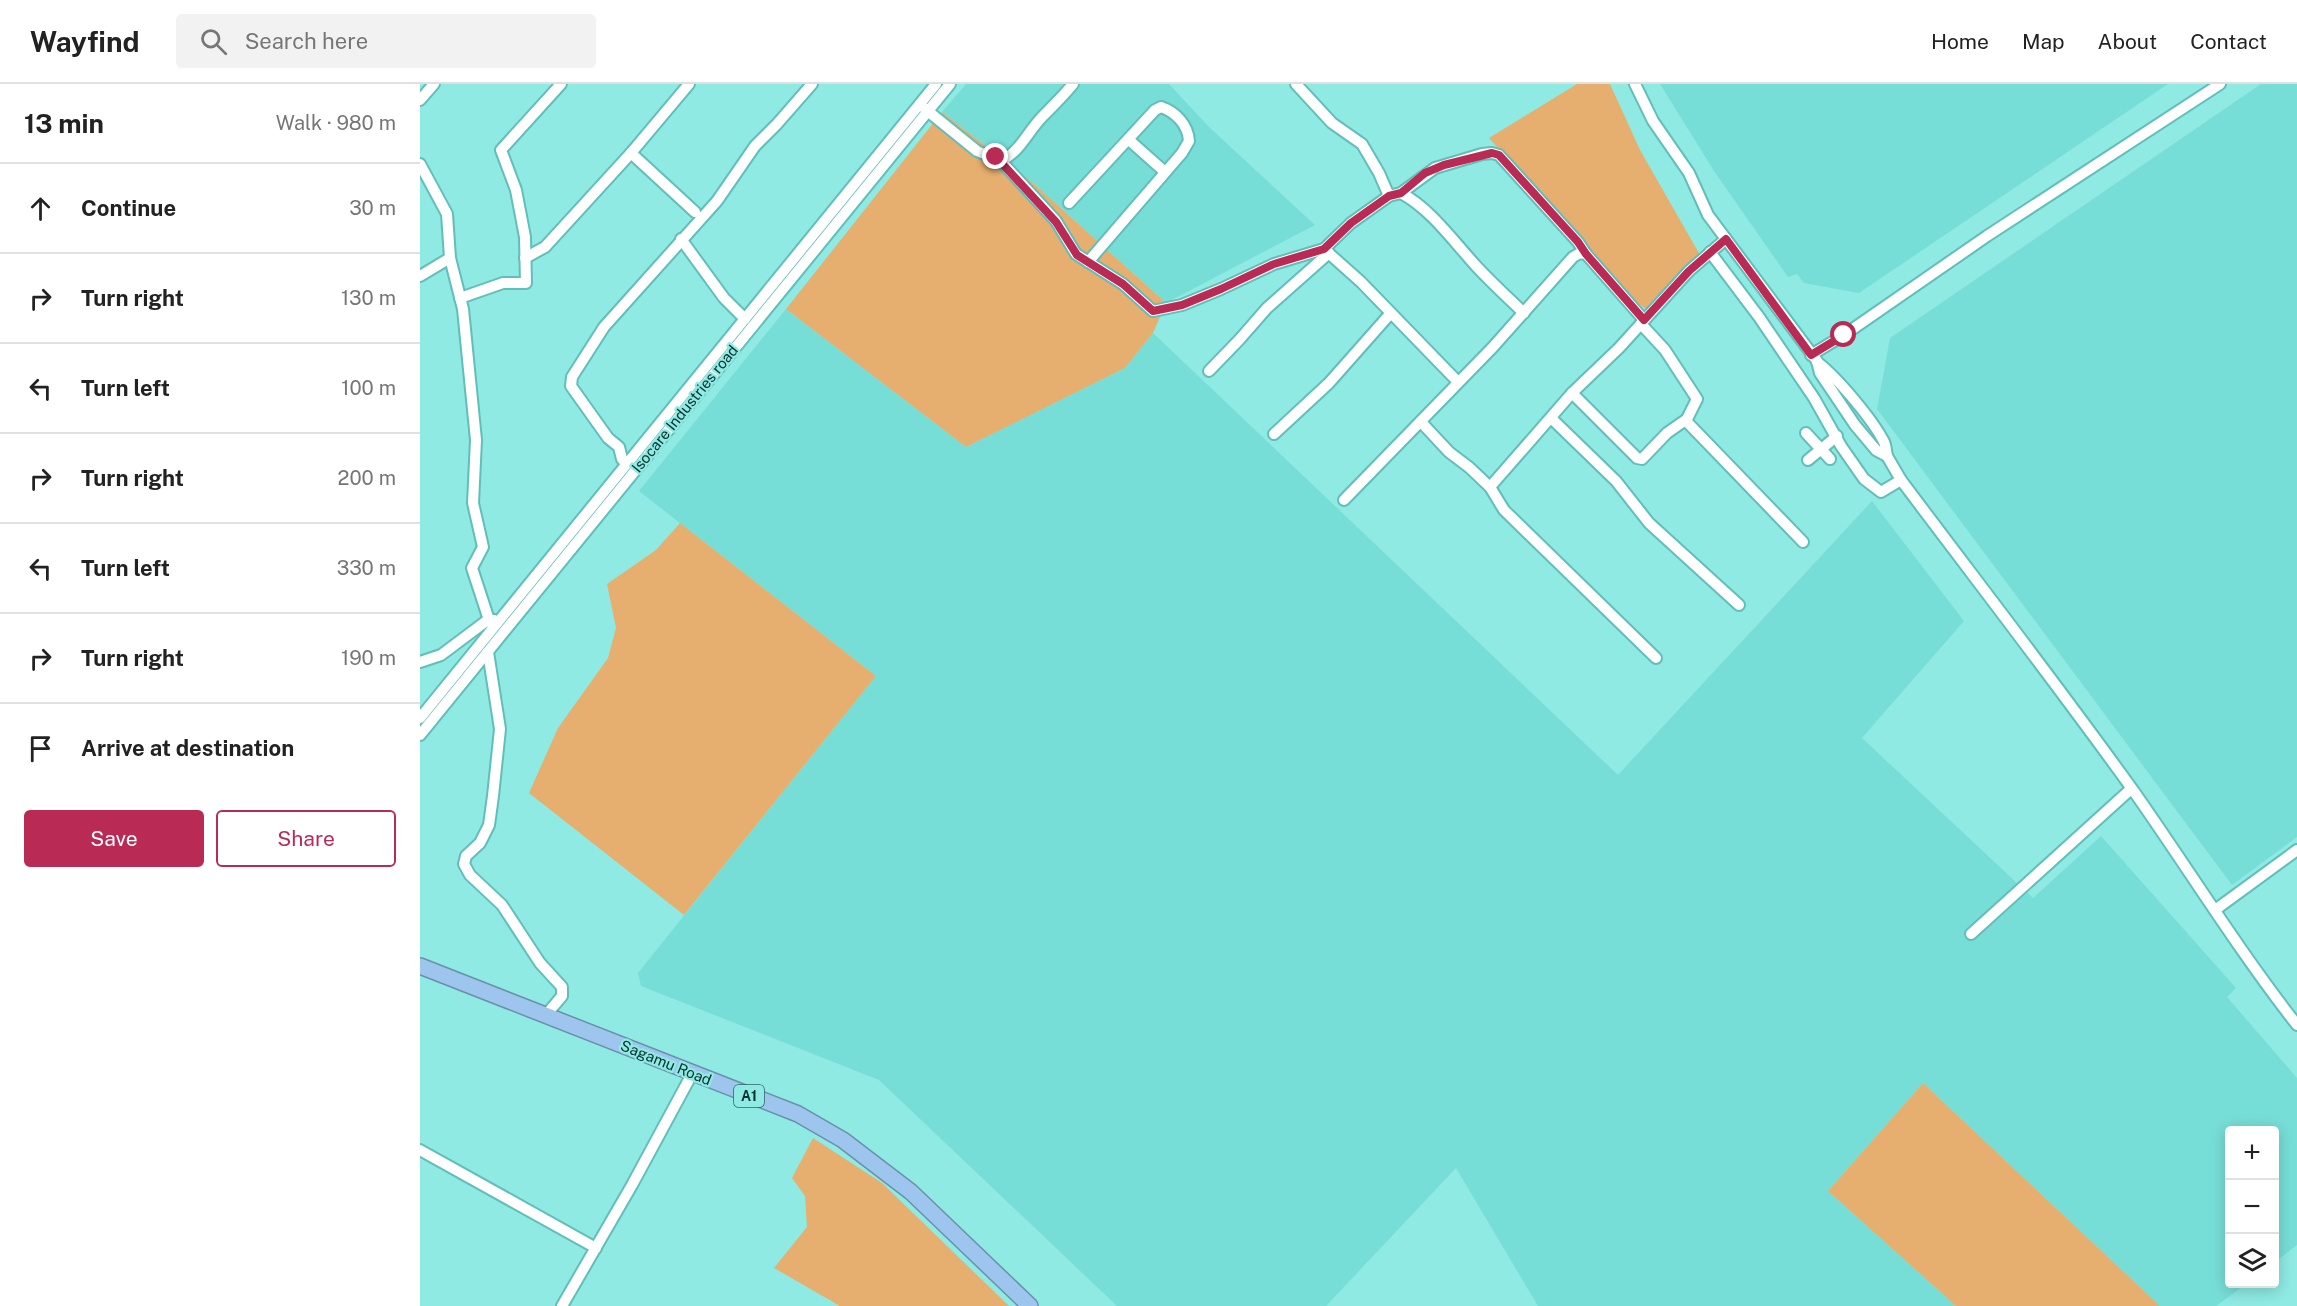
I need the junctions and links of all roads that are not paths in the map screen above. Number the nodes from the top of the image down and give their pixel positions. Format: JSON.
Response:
{"nodes":[{"id":1,"x":434,"y":84,"type":"edge"},
{"id":2,"x":561,"y":84,"type":"edge"},
{"id":3,"x":689,"y":84,"type":"edge"},
{"id":4,"x":812,"y":84,"type":"edge"},
{"id":5,"x":936,"y":84,"type":"edge"},
{"id":6,"x":950,"y":84,"type":"edge"},
{"id":7,"x":1074,"y":84,"type":"edge"},
{"id":8,"x":1296,"y":84,"type":"edge"},
{"id":9,"x":1635,"y":84,"type":"edge"},
{"id":10,"x":2220,"y":84,"type":"edge"},
{"id":11,"x":420,"y":100,"type":"edge"},
{"id":12,"x":923,"y":108,"type":"junction"},
{"id":13,"x":1129,"y":140,"type":"junction"},
{"id":14,"x":631,"y":153,"type":"junction"},
{"id":15,"x":1001,"y":161,"type":"junction"},
{"id":16,"x":420,"y":164,"type":"edge"},
{"id":17,"x":1166,"y":172,"type":"junction"},
{"id":18,"x":1401,"y":193,"type":"junction"},
{"id":19,"x":1389,"y":196,"type":"junction"},
{"id":20,"x":1069,"y":203,"type":"dead end"},
{"id":21,"x":695,"y":212,"type":"dead end"},
{"id":22,"x":681,"y":239,"type":"junction"},
{"id":23,"x":1726,"y":239,"type":"junction"},
{"id":24,"x":1327,"y":251,"type":"junction"},
{"id":25,"x":1710,"y":252,"type":"junction"},
{"id":26,"x":1586,"y":254,"type":"junction"},
{"id":27,"x":450,"y":258,"type":"junction"},
{"id":28,"x":525,"y":258,"type":"junction"},
{"id":29,"x":1088,"y":262,"type":"junction"},
{"id":30,"x":420,"y":276,"type":"edge"},
{"id":31,"x":460,"y":298,"type":"junction"},
{"id":32,"x":1524,"y":313,"type":"junction"},
{"id":33,"x":1390,"y":314,"type":"junction"},
{"id":34,"x":745,"y":319,"type":"junction"},
{"id":35,"x":1642,"y":322,"type":"junction"},
{"id":36,"x":1814,"y":358,"type":"junction"},
{"id":37,"x":1209,"y":371,"type":"dead end"},
{"id":38,"x":1458,"y":382,"type":"junction"},
{"id":39,"x":1572,"y":393,"type":"junction"},
{"id":40,"x":1551,"y":418,"type":"junction"},
{"id":41,"x":1687,"y":419,"type":"junction"},
{"id":42,"x":1421,"y":422,"type":"junction"},
{"id":43,"x":1274,"y":434,"type":"dead end"},
{"id":44,"x":1806,"y":434,"type":"dead end"},
{"id":45,"x":1837,"y":436,"type":"junction"},
{"id":46,"x":1820,"y":450,"type":"junction"},
{"id":47,"x":1830,"y":459,"type":"dead end"},
{"id":48,"x":1808,"y":460,"type":"dead end"},
{"id":49,"x":627,"y":464,"type":"junction"},
{"id":50,"x":1901,"y":480,"type":"junction"},
{"id":51,"x":1490,"y":487,"type":"junction"},
{"id":52,"x":615,"y":488,"type":"junction"},
{"id":53,"x":1344,"y":500,"type":"dead end"},
{"id":54,"x":1803,"y":542,"type":"dead end"},
{"id":55,"x":1739,"y":605,"type":"dead end"},
{"id":56,"x":494,"y":620,"type":"junction"},
{"id":57,"x":488,"y":652,"type":"junction"},
{"id":58,"x":1656,"y":658,"type":"dead end"},
{"id":59,"x":420,"y":662,"type":"edge"},
{"id":60,"x":420,"y":718,"type":"edge"},
{"id":61,"x":420,"y":735,"type":"edge"},
{"id":62,"x":2131,"y":789,"type":"junction"},
{"id":63,"x":2297,"y":850,"type":"edge"},
{"id":64,"x":2215,"y":910,"type":"junction"},
{"id":65,"x":1971,"y":934,"type":"dead end"},
{"id":66,"x":420,"y":966,"type":"edge"},
{"id":67,"x":546,"y":1015,"type":"junction"},
{"id":68,"x":2297,"y":1024,"type":"edge"},
{"id":69,"x":692,"y":1074,"type":"junction"},
{"id":70,"x":420,"y":1150,"type":"edge"},
{"id":71,"x":596,"y":1248,"type":"junction"},
{"id":72,"x":562,"y":1306,"type":"edge"},
{"id":73,"x":1030,"y":1306,"type":"edge"}],
"edges":[{"from":1,"to":11,"type":"street"},
{"from":2,"to":28,"type":"street"},
{"from":3,"to":14,"type":"street"},
{"from":4,"to":22,"type":"street"},
{"from":5,"to":12,"type":"street","name":"Isocare Industries road"},
{"from":6,"to":12,"type":"street","name":"Isocare Industries road"},
{"from":7,"to":15,"type":"street"},
{"from":8,"to":19,"type":"street"},
{"from":9,"to":23,"type":"street"},
{"from":10,"to":36,"type":"street"},
{"from":12,"to":15,"type":"street"},
{"from":12,"to":34,"type":"street","name":"Isocare Industries road"},
{"from":12,"to":52,"type":"street","name":"Isocare Industries road"},
{"from":13,"to":17,"type":"street"},
{"from":13,"to":17,"type":"street"},
{"from":13,"to":20,"type":"street"},
{"from":14,"to":21,"type":"street"},
{"from":14,"to":28,"type":"street"},
{"from":15,"to":29,"type":"street"},
{"from":16,"to":27,"type":"street"},
{"from":17,"to":29,"type":"street"},
{"from":18,"to":19,"type":"street"},
{"from":18,"to":26,"type":"street"},
{"from":18,"to":32,"type":"street"},
{"from":19,"to":24,"type":"street"},
{"from":22,"to":34,"type":"street"},
{"from":22,"to":49,"type":"street"},
{"from":23,"to":25,"type":"street"},
{"from":23,"to":36,"type":"street"},
{"from":24,"to":29,"type":"street"},
{"from":24,"to":33,"type":"street"},
{"from":24,"to":37,"type":"street"},
{"from":25,"to":35,"type":"street"},
{"from":25,"to":45,"type":"street"},
{"from":26,"to":32,"type":"street"},
{"from":26,"to":35,"type":"street"},
{"from":27,"to":30,"type":"street"},
{"from":27,"to":31,"type":"street"},
{"from":28,"to":31,"type":"street"},
{"from":31,"to":56,"type":"street"},
{"from":32,"to":38,"type":"street"},
{"from":33,"to":38,"type":"street"},
{"from":33,"to":43,"type":"street"},
{"from":34,"to":49,"type":"street","name":"Isocare Industries road"},
{"from":35,"to":39,"type":"street"},
{"from":35,"to":41,"type":"street"},
{"from":36,"to":50,"type":"street"},
{"from":38,"to":42,"type":"street"},
{"from":39,"to":40,"type":"street"},
{"from":39,"to":41,"type":"street"},
{"from":40,"to":51,"type":"street"},
{"from":40,"to":55,"type":"street"},
{"from":41,"to":54,"type":"street"},
{"from":42,"to":51,"type":"street"},
{"from":42,"to":53,"type":"street"},
{"from":44,"to":46,"type":"street"},
{"from":45,"to":46,"type":"street"},
{"from":45,"to":50,"type":"street"},
{"from":46,"to":47,"type":"street"},
{"from":46,"to":48,"type":"street"},
{"from":49,"to":52,"type":"street","name":"Isocare Industries road"},
{"from":50,"to":62,"type":"street"},
{"from":51,"to":58,"type":"street"},
{"from":52,"to":56,"type":"street","name":"Isocare Industries road"},
{"from":52,"to":57,"type":"street","name":"Isocare Industries road"},
{"from":56,"to":59,"type":"street"},
{"from":56,"to":60,"type":"street","name":"Isocare Industries road"},
{"from":57,"to":61,"type":"street","name":"Isocare Industries road"},
{"from":57,"to":67,"type":"street"},
{"from":62,"to":64,"type":"street"},
{"from":62,"to":65,"type":"street"},
{"from":63,"to":64,"type":"street"},
{"from":64,"to":68,"type":"street"},
{"from":66,"to":67,"type":"highway","name":"Sagamu Road","number":"A1"},
{"from":67,"to":69,"type":"highway","name":"Sagamu Road","number":"A1"},
{"from":69,"to":71,"type":"street"},
{"from":69,"to":73,"type":"highway","name":"Sagamu Road","number":"A1"},
{"from":70,"to":71,"type":"street"},
{"from":71,"to":72,"type":"street"}]}
